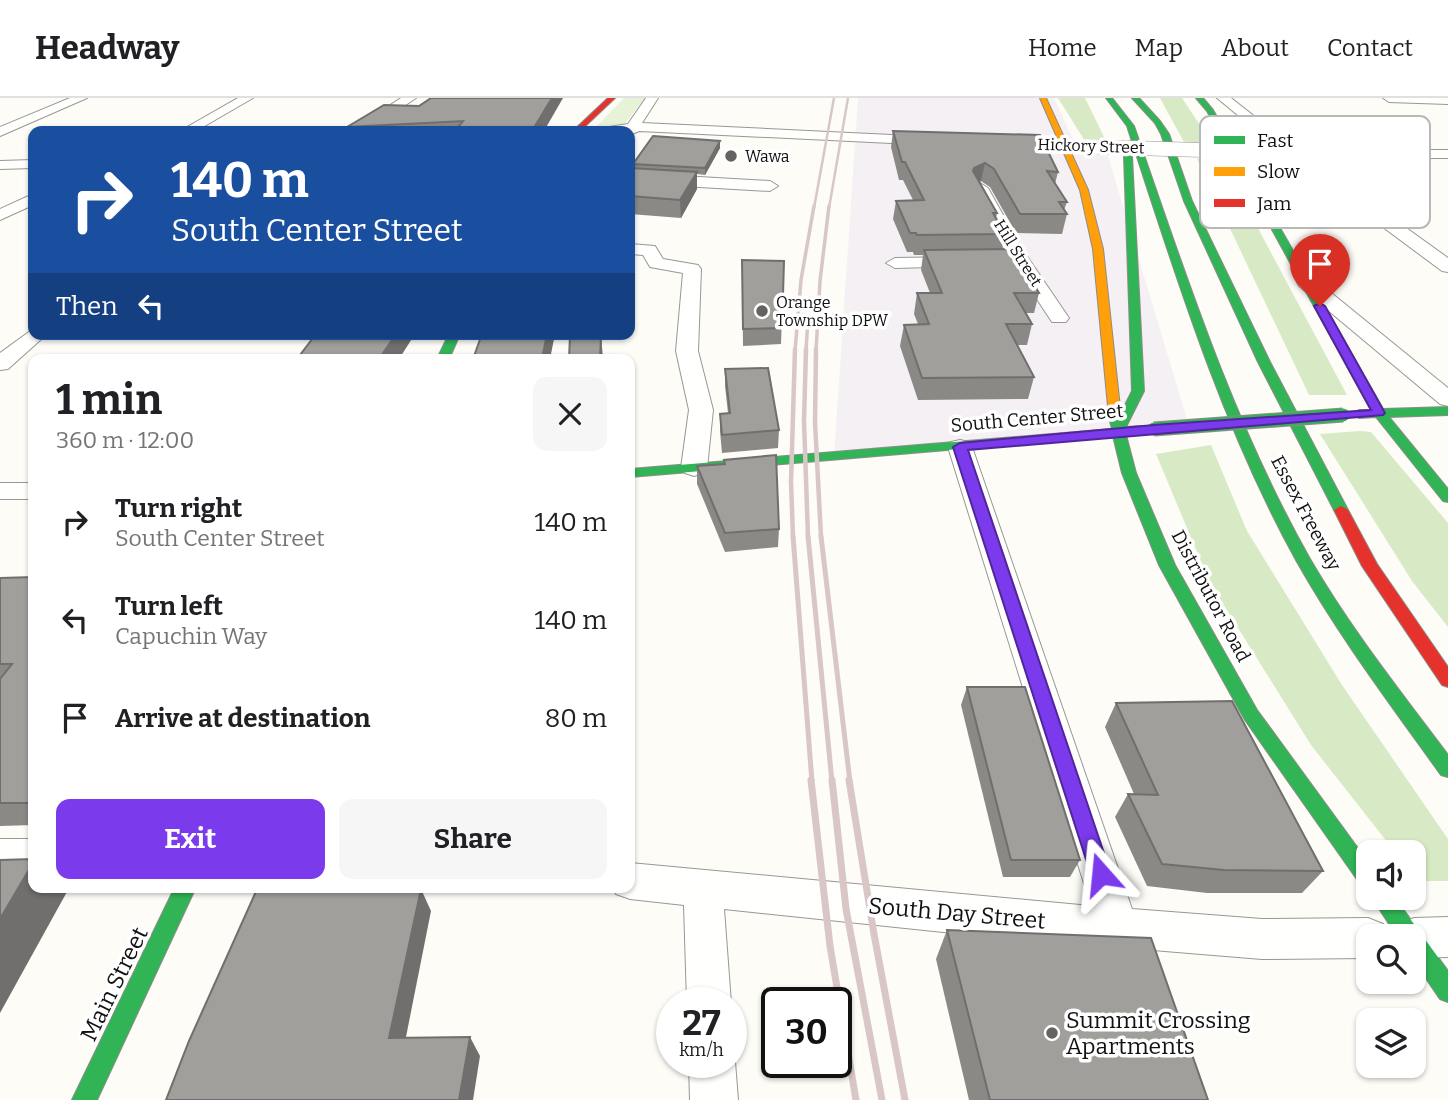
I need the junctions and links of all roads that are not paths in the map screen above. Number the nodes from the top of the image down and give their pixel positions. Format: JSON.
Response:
{"nodes":[{"id":1,"x":81,"y":98,"type":"edge"},
{"id":2,"x":247,"y":98,"type":"edge"},
{"id":3,"x":410,"y":98,"type":"edge"},
{"id":4,"x":612,"y":98,"type":"edge"},
{"id":5,"x":652,"y":98,"type":"edge"},
{"id":6,"x":1043,"y":98,"type":"edge"},
{"id":7,"x":1109,"y":98,"type":"edge"},
{"id":8,"x":1135,"y":98,"type":"edge"},
{"id":9,"x":1150,"y":98,"type":"edge"},
{"id":10,"x":1199,"y":98,"type":"edge"},
{"id":11,"x":1223,"y":98,"type":"edge"},
{"id":12,"x":1388,"y":98,"type":"edge"},
{"id":13,"x":1448,"y":100,"type":"edge"},
{"id":14,"x":1213,"y":116,"type":"edge"},
{"id":15,"x":1246,"y":116,"type":"edge"},
{"id":16,"x":1158,"y":122,"type":"junction"},
{"id":17,"x":196,"y":126,"type":"edge"},
{"id":18,"x":366,"y":126,"type":"edge"},
{"id":19,"x":581,"y":126,"type":"edge"},
{"id":20,"x":634,"y":126,"type":"edge"},
{"id":21,"x":1130,"y":126,"type":"junction"},
{"id":22,"x":635,"y":130,"type":"edge"},
{"id":23,"x":0,"y":132,"type":"edge"},
{"id":24,"x":952,"y":142,"type":"edge"},
{"id":25,"x":990,"y":143,"type":"edge"},
{"id":26,"x":1065,"y":145,"type":"junction"},
{"id":27,"x":1200,"y":150,"type":"edge"},
{"id":28,"x":1430,"y":154,"type":"edge"},
{"id":29,"x":1448,"y":154,"type":"edge"},
{"id":30,"x":28,"y":164,"type":"edge"},
{"id":31,"x":0,"y":165,"type":"edge"},
{"id":32,"x":635,"y":178,"type":"edge"},
{"id":33,"x":769,"y":186,"type":"dead end"},
{"id":34,"x":980,"y":188,"type":"edge"},
{"id":35,"x":28,"y":201,"type":"edge"},
{"id":36,"x":0,"y":215,"type":"edge"},
{"id":37,"x":1200,"y":226,"type":"edge"},
{"id":38,"x":1201,"y":228,"type":"edge"},
{"id":39,"x":1275,"y":228,"type":"edge"},
{"id":40,"x":1395,"y":228,"type":"edge"},
{"id":41,"x":640,"y":250,"type":"edge"},
{"id":42,"x":1021,"y":261,"type":"junction"},
{"id":43,"x":895,"y":263,"type":"dead end"},
{"id":44,"x":1448,"y":267,"type":"edge"},
{"id":45,"x":1306,"y":282,"type":"junction"},
{"id":46,"x":1059,"y":318,"type":"dead end"},
{"id":47,"x":30,"y":340,"type":"edge"},
{"id":48,"x":0,"y":364,"type":"edge"},
{"id":49,"x":1448,"y":399,"type":"edge"},
{"id":50,"x":1448,"y":411,"type":"edge"},
{"id":51,"x":1379,"y":413,"type":"junction"},
{"id":52,"x":1117,"y":432,"type":"junction"},
{"id":53,"x":960,"y":447,"type":"junction"},
{"id":54,"x":694,"y":468,"type":"junction"},
{"id":55,"x":635,"y":473,"type":"edge"},
{"id":56,"x":0,"y":491,"type":"edge"},
{"id":57,"x":28,"y":491,"type":"edge"},
{"id":58,"x":1448,"y":498,"type":"edge"},
{"id":59,"x":1448,"y":680,"type":"edge"},
{"id":60,"x":1448,"y":769,"type":"edge"},
{"id":61,"x":0,"y":856,"type":"edge"},
{"id":62,"x":28,"y":856,"type":"edge"},
{"id":63,"x":1356,"y":861,"type":"edge"},
{"id":64,"x":635,"y":881,"type":"edge"},
{"id":65,"x":703,"y":888,"type":"junction"},
{"id":66,"x":183,"y":893,"type":"edge"},
{"id":67,"x":1391,"y":910,"type":"edge"},
{"id":68,"x":1402,"y":924,"type":"edge"},
{"id":69,"x":1118,"y":927,"type":"junction"},
{"id":70,"x":1448,"y":937,"type":"edge"},
{"id":71,"x":1356,"y":938,"type":"edge"},
{"id":72,"x":1426,"y":938,"type":"edge"},
{"id":73,"x":1426,"y":958,"type":"edge"},
{"id":74,"x":708,"y":987,"type":"edge"},
{"id":75,"x":1448,"y":991,"type":"edge"},
{"id":76,"x":713,"y":1078,"type":"edge"},
{"id":77,"x":84,"y":1100,"type":"edge"},
{"id":78,"x":714,"y":1100,"type":"edge"}],
"edges":[{"from":1,"to":23,"type":"street"},
{"from":2,"to":17,"type":"street"},
{"from":3,"to":18,"type":"street"},
{"from":4,"to":19,"type":"main road"},
{"from":5,"to":20,"type":"street"},
{"from":6,"to":26,"type":"main road","name":"Distributor Road"},
{"from":7,"to":21,"type":"main road","name":"Essex Freeway"},
{"from":8,"to":16,"type":"main road","name":"Essex Freeway"},
{"from":9,"to":16,"type":"main road"},
{"from":10,"to":14,"type":"main road"},
{"from":11,"to":15,"type":"street"},
{"from":12,"to":13,"type":"street"},
{"from":16,"to":37,"type":"main road","name":"Essex Freeway"},
{"from":21,"to":52,"type":"main road"},
{"from":21,"to":60,"type":"main road","name":"Essex Freeway"},
{"from":22,"to":24,"type":"street"},
{"from":25,"to":26,"type":"street","name":"Hickory Street"},
{"from":26,"to":27,"type":"street","name":"Hickory Street","bridge":true},
{"from":26,"to":52,"type":"main road","name":"Distributor Road"},
{"from":28,"to":29,"type":"street","name":"Hickory Street"},
{"from":30,"to":31,"type":"street"},
{"from":32,"to":33,"type":"street"},
{"from":34,"to":42,"type":"street","name":"Hill Street"},
{"from":35,"to":36,"type":"street"},
{"from":38,"to":59,"type":"main road","name":"Essex Freeway"},
{"from":39,"to":45,"type":"main road"},
{"from":40,"to":44,"type":"street"},
{"from":41,"to":54,"type":"street"},
{"from":42,"to":43,"type":"street"},
{"from":42,"to":46,"type":"street","name":"Hill Street"},
{"from":45,"to":49,"type":"street"},
{"from":45,"to":51,"type":"main road"},
{"from":47,"to":48,"type":"street"},
{"from":50,"to":51,"type":"main road","name":"South Center Street"},
{"from":51,"to":52,"type":"main road","name":"South Center Street","bridge":true},
{"from":51,"to":58,"type":"main road"},
{"from":52,"to":53,"type":"main road","name":"South Center Street"},
{"from":52,"to":63,"type":"main road","name":"Distributor Road"},
{"from":53,"to":54,"type":"main road","name":"South Center Street"},
{"from":53,"to":69,"type":"street"},
{"from":54,"to":55,"type":"main road","name":"South Center Street"},
{"from":56,"to":57,"type":"street"},
{"from":61,"to":62,"type":"street"},
{"from":64,"to":65,"type":"street","name":"South Day Street"},
{"from":65,"to":69,"type":"street","name":"South Day Street"},
{"from":65,"to":74,"type":"street"},
{"from":66,"to":77,"type":"main road","name":"Main Street"},
{"from":67,"to":68,"type":"main road"},
{"from":69,"to":71,"type":"street","name":"South Day Street"},
{"from":70,"to":72,"type":"street"},
{"from":73,"to":75,"type":"main road"},
{"from":76,"to":78,"type":"street"}]}
